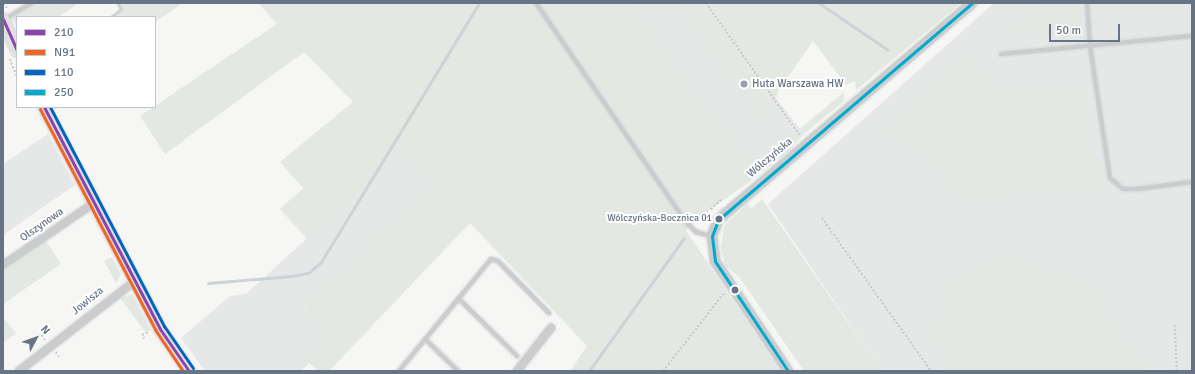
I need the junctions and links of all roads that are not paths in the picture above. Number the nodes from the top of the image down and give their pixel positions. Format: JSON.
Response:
{"nodes":[{"id":1,"x":32,"y":3,"type":"edge"},
{"id":2,"x":536,"y":3,"type":"edge"},
{"id":3,"x":972,"y":3,"type":"edge"},
{"id":4,"x":1087,"y":3,"type":"edge"},
{"id":5,"x":3,"y":20,"type":"edge"},
{"id":6,"x":1192,"y":36,"type":"edge"},
{"id":7,"x":1090,"y":46,"type":"junction"},
{"id":8,"x":16,"y":49,"type":"edge"},
{"id":9,"x":1000,"y":54,"type":"dead end"},
{"id":10,"x":45,"y":108,"type":"edge"},
{"id":11,"x":1192,"y":182,"type":"edge"},
{"id":12,"x":94,"y":203,"type":"junction"},
{"id":13,"x":712,"y":236,"type":"junction"},
{"id":14,"x":3,"y":265,"type":"edge"},
{"id":15,"x":135,"y":281,"type":"junction"},
{"id":16,"x":458,"y":298,"type":"junction"},
{"id":17,"x":549,"y":313,"type":"dead end"},
{"id":18,"x":551,"y":328,"type":"dead end"},
{"id":19,"x":426,"y":339,"type":"junction"},
{"id":20,"x":517,"y":356,"type":"dead end"},
{"id":21,"x":19,"y":371,"type":"edge"},
{"id":22,"x":189,"y":371,"type":"edge"},
{"id":23,"x":399,"y":371,"type":"edge"},
{"id":24,"x":458,"y":371,"type":"edge"},
{"id":25,"x":517,"y":371,"type":"edge"},
{"id":26,"x":788,"y":371,"type":"edge"}],
"edges":[{"from":1,"to":5,"type":"lane"},
{"from":2,"to":13,"type":"lane"},
{"from":3,"to":13,"type":"street","name":"Wólczyńska"},
{"from":4,"to":7,"type":"lane"},
{"from":5,"to":8,"type":"main road"},
{"from":6,"to":7,"type":"lane"},
{"from":7,"to":9,"type":"lane"},
{"from":7,"to":11,"type":"lane"},
{"from":10,"to":12,"type":"main road"},
{"from":12,"to":14,"type":"street","name":"Olszynowa"},
{"from":12,"to":15,"type":"main road"},
{"from":13,"to":26,"type":"street"},
{"from":15,"to":21,"type":"street","name":"Jowisza"},
{"from":15,"to":22,"type":"main road"},
{"from":16,"to":17,"type":"lane"},
{"from":16,"to":19,"type":"lane"},
{"from":16,"to":20,"type":"lane"},
{"from":18,"to":25,"type":"street"},
{"from":19,"to":23,"type":"lane"},
{"from":19,"to":24,"type":"lane"}]}
